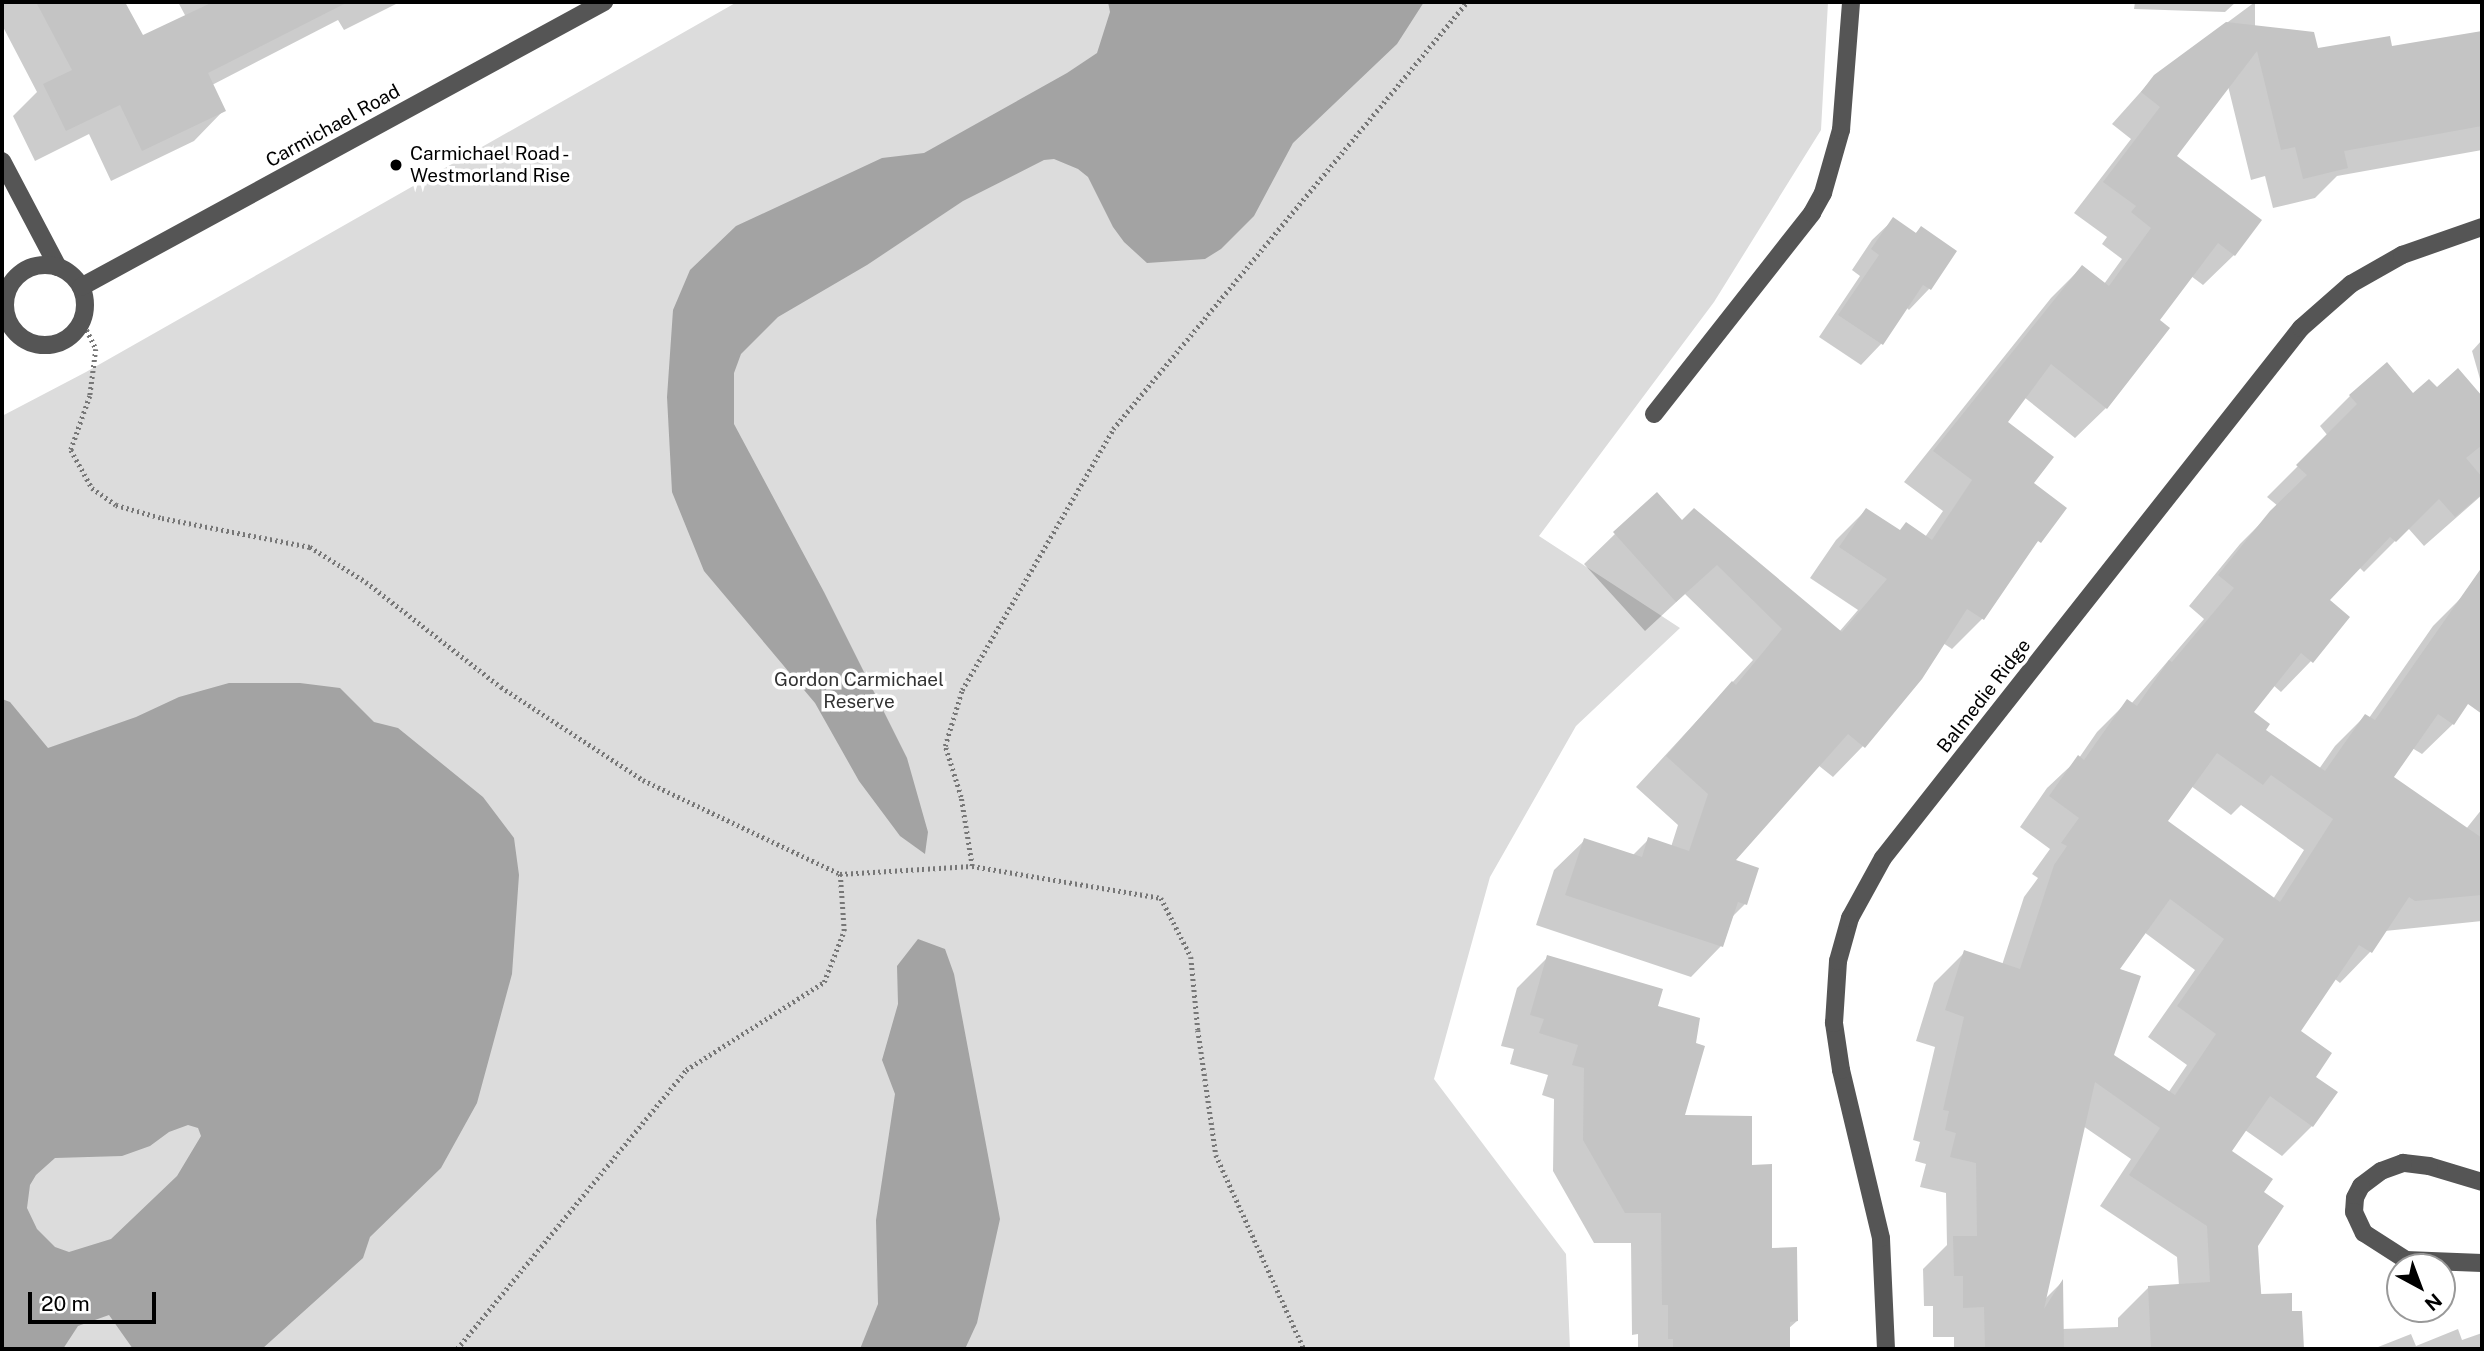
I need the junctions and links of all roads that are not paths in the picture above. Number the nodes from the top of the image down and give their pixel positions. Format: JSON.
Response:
{"nodes":[{"id":1,"x":604,"y":2,"type":"edge"},
{"id":2,"x":1851,"y":2,"type":"edge"},
{"id":3,"x":2,"y":161,"type":"edge"},
{"id":4,"x":2482,"y":227,"type":"edge"},
{"id":5,"x":58,"y":267,"type":"junction"},
{"id":6,"x":5,"y":284,"type":"edge"},
{"id":7,"x":81,"y":287,"type":"junction"},
{"id":8,"x":6,"y":328,"type":"edge"},
{"id":9,"x":1654,"y":414,"type":"dead end"},
{"id":10,"x":2482,"y":1182,"type":"edge"},
{"id":11,"x":2482,"y":1263,"type":"edge"},
{"id":12,"x":1886,"y":1349,"type":"edge"}],
"edges":[{"from":1,"to":7,"type":"street","name":"Carmichael Road"},
{"from":2,"to":9,"type":"street"},
{"from":3,"to":5,"type":"street"},
{"from":4,"to":12,"type":"street","name":"Balmedie Ridge"},
{"from":5,"to":6,"type":"street"},
{"from":5,"to":7,"type":"street"},
{"from":6,"to":8,"type":"street"},
{"from":7,"to":8,"type":"street"},
{"from":10,"to":11,"type":"street"}]}
